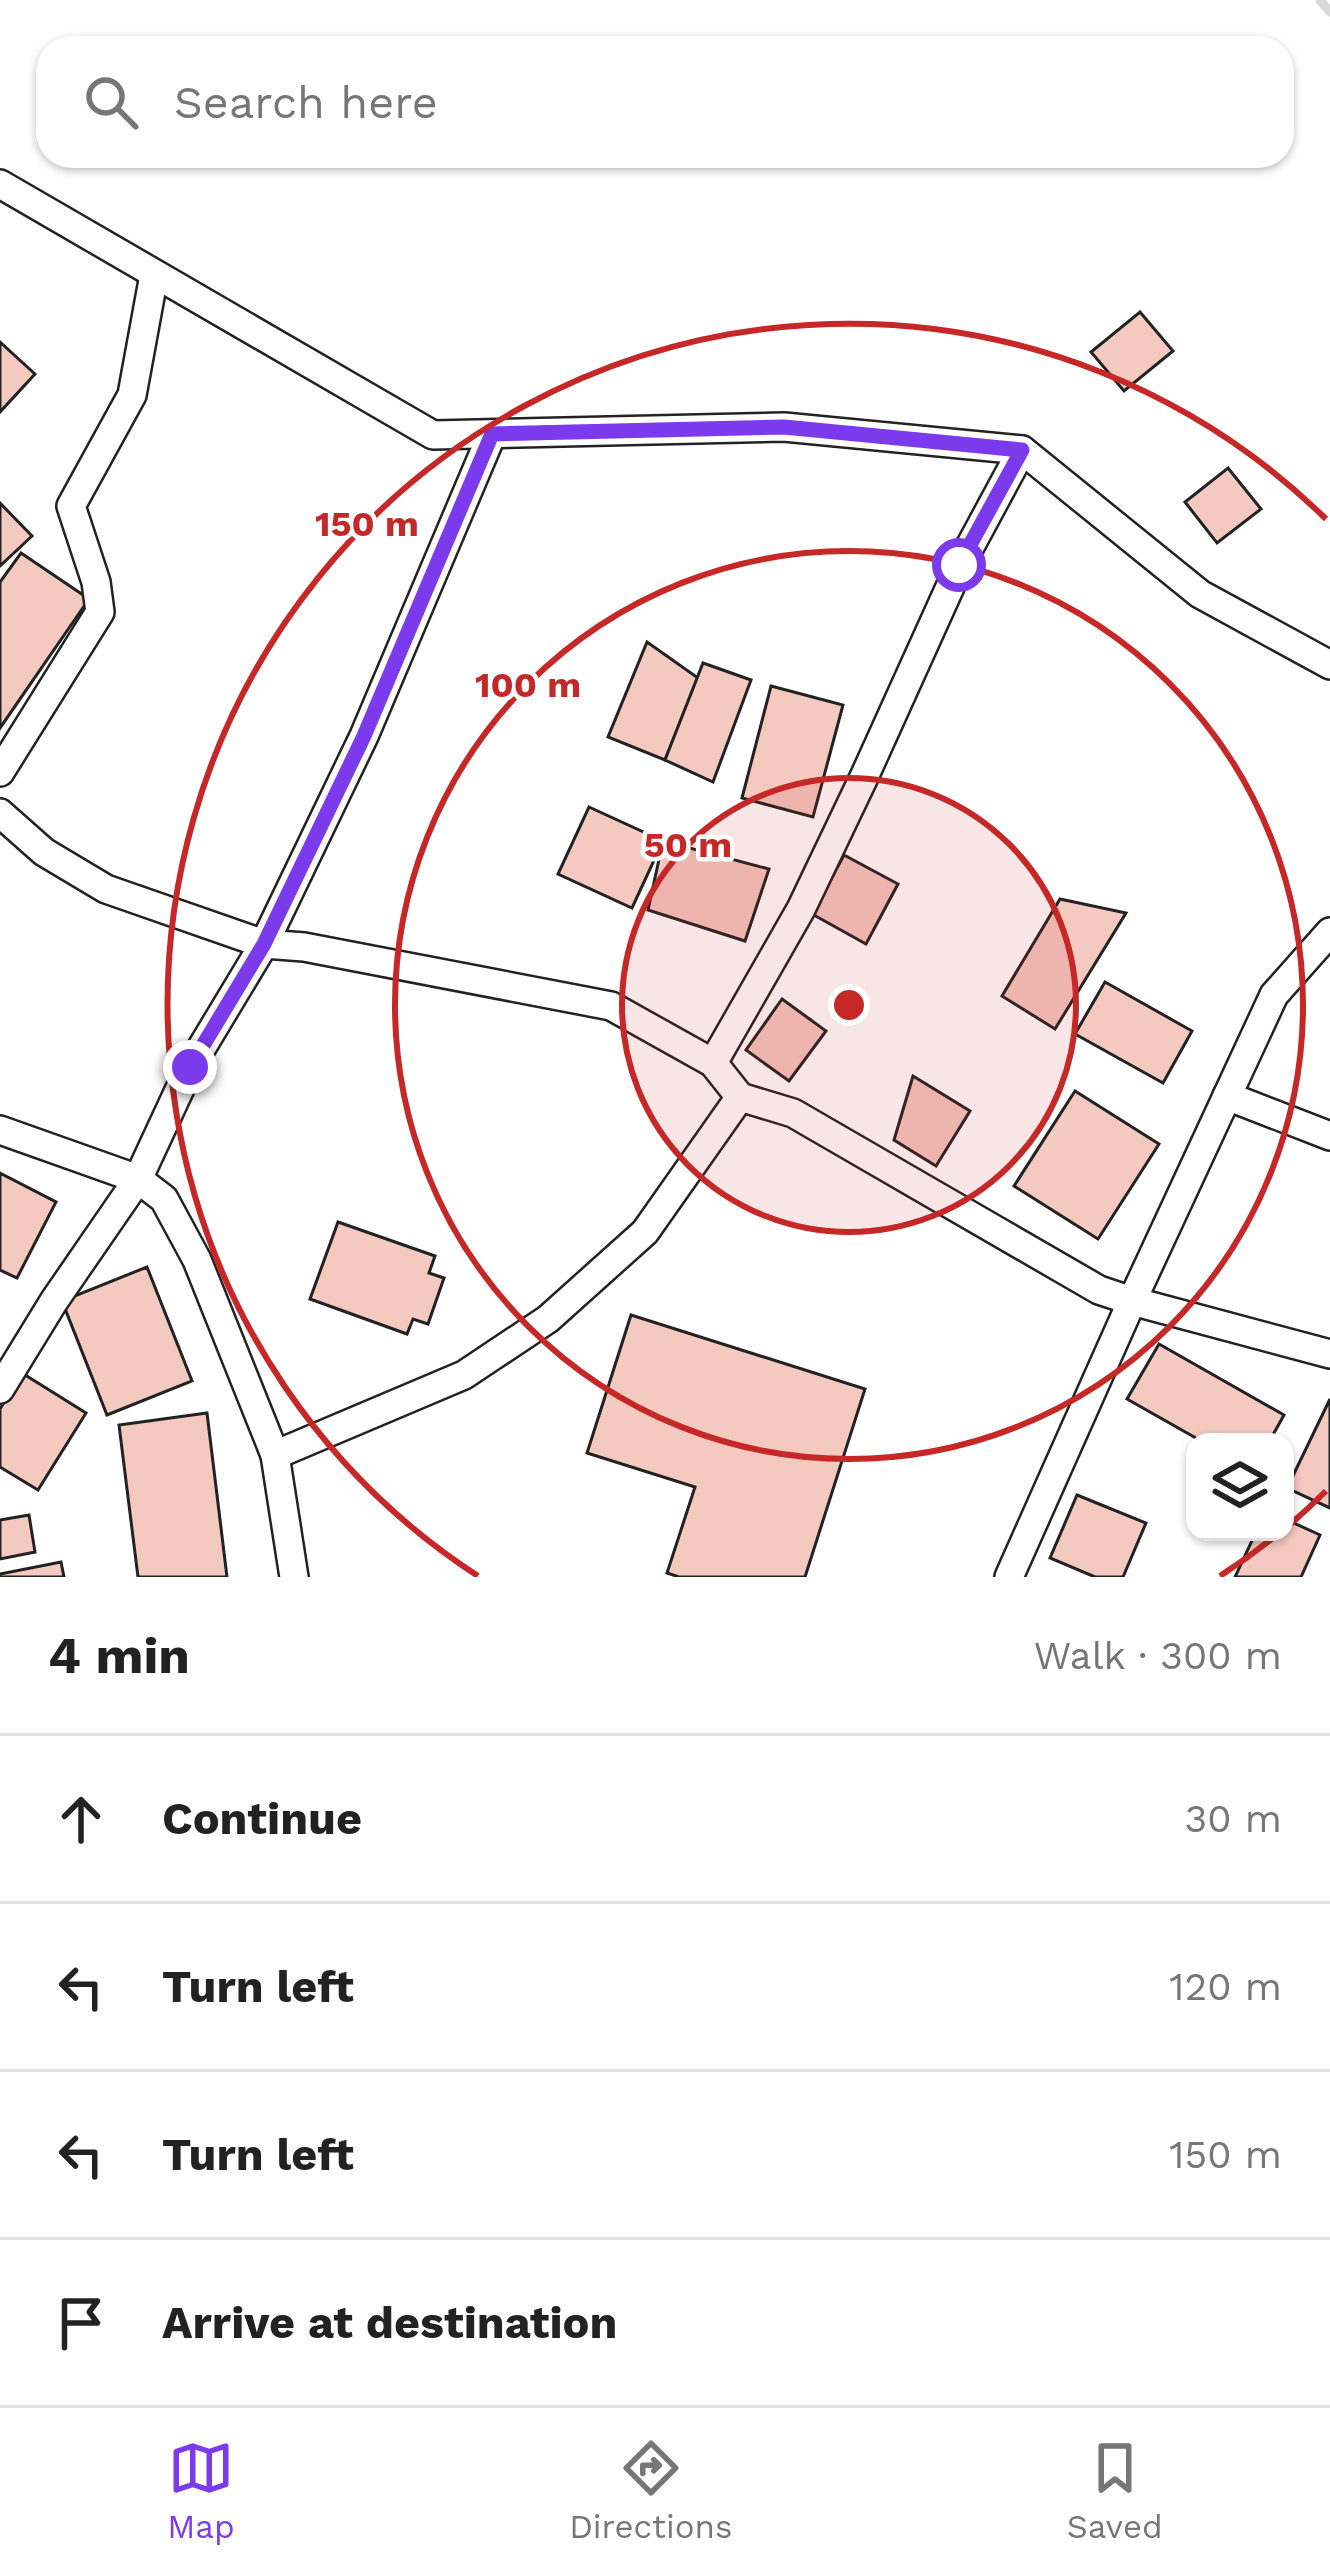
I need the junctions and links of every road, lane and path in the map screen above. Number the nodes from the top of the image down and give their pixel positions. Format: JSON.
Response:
{"nodes":[{"id":1,"x":0,"y":184,"type":"edge"},
{"id":2,"x":154,"y":275,"type":"junction"},
{"id":3,"x":492,"y":434,"type":"junction"},
{"id":4,"x":1022,"y":450,"type":"junction"},
{"id":5,"x":1330,"y":665,"type":"edge"},
{"id":6,"x":0,"y":772,"type":"edge"},
{"id":7,"x":0,"y":813,"type":"edge"},
{"id":8,"x":1330,"y":932,"type":"edge"},
{"id":9,"x":264,"y":944,"type":"junction"},
{"id":10,"x":713,"y":1063,"type":"junction"},
{"id":11,"x":1227,"y":1096,"type":"junction"},
{"id":12,"x":740,"y":1097,"type":"junction"},
{"id":13,"x":0,"y":1130,"type":"edge"},
{"id":14,"x":1330,"y":1136,"type":"edge"},
{"id":15,"x":138,"y":1179,"type":"junction"},
{"id":16,"x":1132,"y":1301,"type":"junction"},
{"id":17,"x":1330,"y":1354,"type":"edge"},
{"id":18,"x":0,"y":1389,"type":"edge"},
{"id":19,"x":275,"y":1455,"type":"junction"},
{"id":20,"x":294,"y":1577,"type":"edge"},
{"id":21,"x":1010,"y":1577,"type":"edge"}],
"edges":[{"from":1,"to":2,"type":"street"},
{"from":2,"to":3,"type":"street"},
{"from":2,"to":6,"type":"street"},
{"from":3,"to":4,"type":"street"},
{"from":3,"to":9,"type":"street"},
{"from":4,"to":5,"type":"street"},
{"from":4,"to":10,"type":"street"},
{"from":7,"to":9,"type":"street"},
{"from":8,"to":11,"type":"street"},
{"from":9,"to":10,"type":"street"},
{"from":9,"to":15,"type":"street"},
{"from":10,"to":12,"type":"street"},
{"from":11,"to":14,"type":"street"},
{"from":11,"to":16,"type":"street"},
{"from":12,"to":16,"type":"street"},
{"from":12,"to":19,"type":"street"},
{"from":13,"to":15,"type":"street"},
{"from":15,"to":18,"type":"street"},
{"from":15,"to":19,"type":"street"},
{"from":16,"to":17,"type":"street"},
{"from":16,"to":21,"type":"street"},
{"from":19,"to":20,"type":"street"}]}
